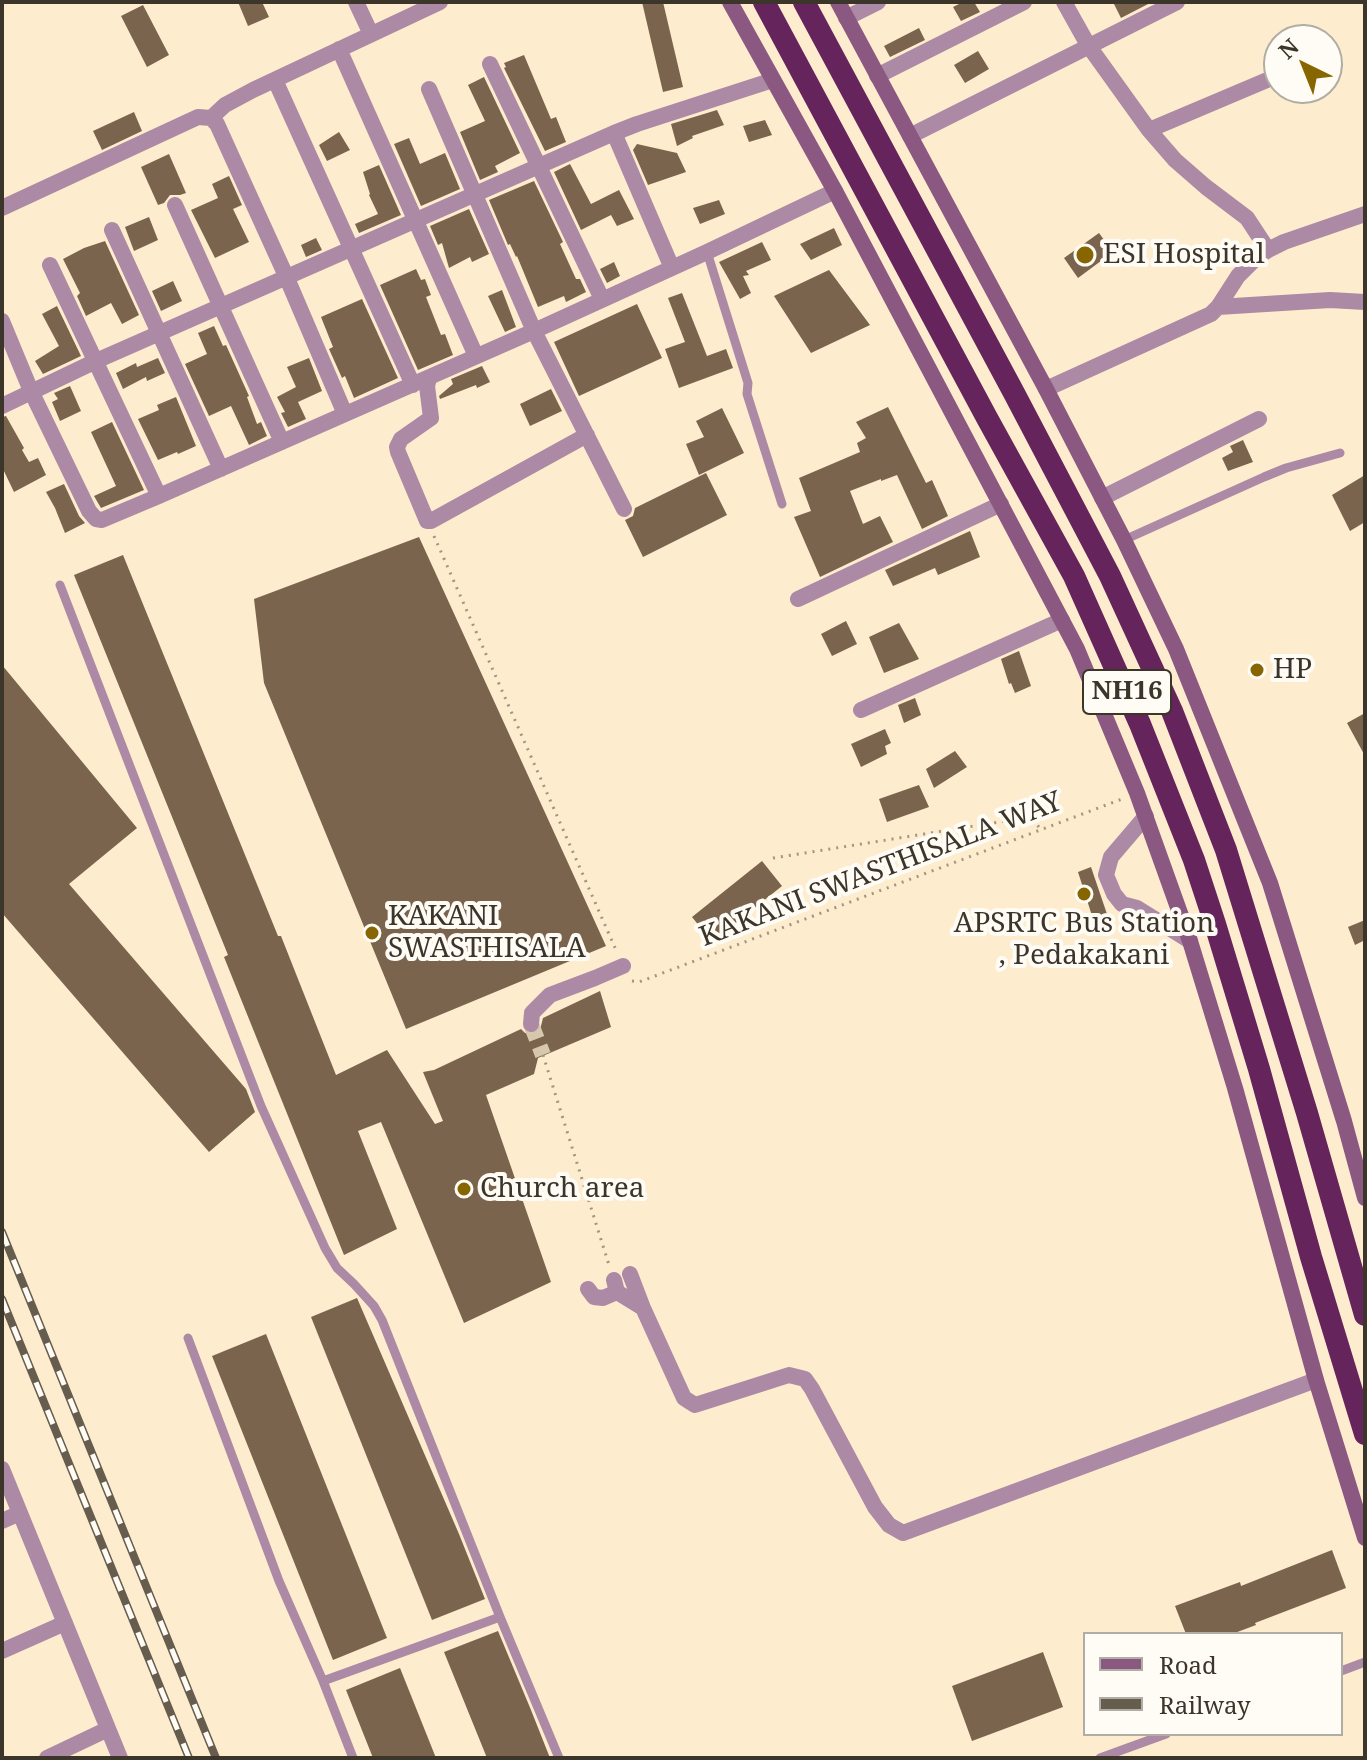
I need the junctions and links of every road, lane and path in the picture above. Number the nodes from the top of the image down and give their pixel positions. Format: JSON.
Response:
{"nodes":[{"id":1,"x":356,"y":2,"type":"edge"},
{"id":2,"x":440,"y":2,"type":"edge"},
{"id":3,"x":730,"y":2,"type":"edge"},
{"id":4,"x":764,"y":2,"type":"edge"},
{"id":5,"x":804,"y":2,"type":"edge"},
{"id":6,"x":838,"y":2,"type":"edge"},
{"id":7,"x":878,"y":2,"type":"edge"},
{"id":8,"x":1024,"y":2,"type":"edge"},
{"id":9,"x":1064,"y":2,"type":"edge"},
{"id":10,"x":1177,"y":2,"type":"edge"},
{"id":11,"x":846,"y":18,"type":"junction"},
{"id":12,"x":371,"y":34,"type":"junction"},
{"id":13,"x":1088,"y":45,"type":"junction"},
{"id":14,"x":339,"y":49,"type":"junction"},
{"id":15,"x":490,"y":64,"type":"dead end"},
{"id":16,"x":877,"y":76,"type":"junction"},
{"id":17,"x":275,"y":80,"type":"junction"},
{"id":18,"x":773,"y":80,"type":"junction"},
{"id":19,"x":1263,"y":82,"type":"edge"},
{"id":20,"x":429,"y":89,"type":"dead end"},
{"id":21,"x":211,"y":118,"type":"junction"},
{"id":22,"x":1149,"y":130,"type":"junction"},
{"id":23,"x":614,"y":133,"type":"junction"},
{"id":24,"x":910,"y":136,"type":"junction"},
{"id":25,"x":539,"y":166,"type":"junction"},
{"id":26,"x":835,"y":191,"type":"junction"},
{"id":27,"x":475,"y":194,"type":"junction"},
{"id":28,"x":175,"y":205,"type":"dead end"},
{"id":29,"x":2,"y":208,"type":"edge"},
{"id":30,"x":1365,"y":214,"type":"edge"},
{"id":31,"x":416,"y":220,"type":"junction"},
{"id":32,"x":112,"y":230,"type":"dead end"},
{"id":33,"x":352,"y":248,"type":"junction"},
{"id":34,"x":1268,"y":250,"type":"junction"},
{"id":35,"x":707,"y":252,"type":"junction"},
{"id":36,"x":50,"y":265,"type":"dead end"},
{"id":37,"x":672,"y":268,"type":"junction"},
{"id":38,"x":286,"y":276,"type":"junction"},
{"id":39,"x":602,"y":299,"type":"junction"},
{"id":40,"x":1365,"y":302,"type":"edge"},
{"id":41,"x":222,"y":306,"type":"junction"},
{"id":42,"x":1218,"y":307,"type":"junction"},
{"id":43,"x":2,"y":321,"type":"edge"},
{"id":44,"x":534,"y":331,"type":"junction"},
{"id":45,"x":159,"y":333,"type":"junction"},
{"id":46,"x":476,"y":356,"type":"junction"},
{"id":47,"x":96,"y":361,"type":"junction"},
{"id":48,"x":429,"y":378,"type":"junction"},
{"id":49,"x":413,"y":385,"type":"junction"},
{"id":50,"x":1046,"y":389,"type":"junction"},
{"id":51,"x":31,"y":391,"type":"junction"},
{"id":52,"x":2,"y":406,"type":"edge"},
{"id":53,"x":345,"y":414,"type":"junction"},
{"id":54,"x":1259,"y":419,"type":"dead end"},
{"id":55,"x":584,"y":437,"type":"junction"},
{"id":56,"x":282,"y":442,"type":"junction"},
{"id":57,"x":1340,"y":453,"type":"dead end"},
{"id":58,"x":221,"y":469,"type":"junction"},
{"id":59,"x":159,"y":496,"type":"junction"},
{"id":60,"x":1102,"y":498,"type":"junction"},
{"id":61,"x":782,"y":504,"type":"dead end"},
{"id":62,"x":1001,"y":504,"type":"junction"},
{"id":63,"x":624,"y":509,"type":"dead end"},
{"id":64,"x":427,"y":521,"type":"junction"},
{"id":65,"x":1124,"y":540,"type":"junction"},
{"id":66,"x":60,"y":585,"type":"dead end"},
{"id":67,"x":798,"y":599,"type":"dead end"},
{"id":68,"x":1062,"y":620,"type":"junction"},
{"id":69,"x":861,"y":710,"type":"dead end"},
{"id":70,"x":1137,"y":793,"type":"junction"},
{"id":71,"x":1146,"y":816,"type":"junction"},
{"id":72,"x":1042,"y":831,"type":"junction"},
{"id":73,"x":773,"y":858,"type":"dead end"},
{"id":74,"x":1190,"y":941,"type":"junction"},
{"id":75,"x":623,"y":966,"type":"junction"},
{"id":76,"x":531,"y":1024,"type":"dead end"},
{"id":77,"x":543,"y":1055,"type":"tunnel mouth"},
{"id":78,"x":1365,"y":1198,"type":"edge"},
{"id":79,"x":630,"y":1274,"type":"dead end"},
{"id":80,"x":615,"y":1286,"type":"junction"},
{"id":81,"x":588,"y":1289,"type":"dead end"},
{"id":82,"x":643,"y":1308,"type":"junction"},
{"id":83,"x":1365,"y":1315,"type":"edge"},
{"id":84,"x":188,"y":1338,"type":"dead end"},
{"id":85,"x":1316,"y":1380,"type":"junction"},
{"id":86,"x":1365,"y":1434,"type":"edge"},
{"id":87,"x":2,"y":1469,"type":"edge"},
{"id":88,"x":20,"y":1513,"type":"junction"},
{"id":89,"x":2,"y":1521,"type":"edge"},
{"id":90,"x":1365,"y":1538,"type":"edge"},
{"id":91,"x":500,"y":1617,"type":"junction"},
{"id":92,"x":65,"y":1623,"type":"junction"},
{"id":93,"x":2,"y":1651,"type":"edge"},
{"id":94,"x":1365,"y":1662,"type":"edge"},
{"id":95,"x":1343,"y":1670,"type":"edge"},
{"id":96,"x":323,"y":1681,"type":"junction"},
{"id":97,"x":108,"y":1729,"type":"junction"},
{"id":98,"x":1160,"y":1736,"type":"edge"},
{"id":99,"x":47,"y":1758,"type":"edge"},
{"id":100,"x":120,"y":1758,"type":"edge"},
{"id":101,"x":353,"y":1758,"type":"edge"},
{"id":102,"x":559,"y":1758,"type":"edge"},
{"id":103,"x":1100,"y":1758,"type":"edge"}],
"edges":[{"from":1,"to":12,"type":"street"},
{"from":2,"to":12,"type":"street"},
{"from":3,"to":18,"type":"main road"},
{"from":4,"to":86,"type":"highway","number":"NH16"},
{"from":5,"to":83,"type":"highway","number":"NH16"},
{"from":6,"to":11,"type":"main road"},
{"from":7,"to":11,"type":"street"},
{"from":8,"to":16,"type":"street"},
{"from":9,"to":13,"type":"street"},
{"from":10,"to":13,"type":"street"},
{"from":11,"to":16,"type":"main road"},
{"from":12,"to":14,"type":"street"},
{"from":13,"to":22,"type":"street"},
{"from":13,"to":24,"type":"street"},
{"from":14,"to":17,"type":"street"},
{"from":14,"to":31,"type":"street"},
{"from":15,"to":25,"type":"street"},
{"from":16,"to":24,"type":"main road"},
{"from":17,"to":21,"type":"street"},
{"from":17,"to":33,"type":"street"},
{"from":18,"to":23,"type":"street"},
{"from":18,"to":26,"type":"main road"},
{"from":19,"to":22,"type":"street"},
{"from":20,"to":27,"type":"street"},
{"from":21,"to":29,"type":"street"},
{"from":21,"to":38,"type":"street"},
{"from":22,"to":34,"type":"street"},
{"from":23,"to":25,"type":"street"},
{"from":23,"to":37,"type":"street"},
{"from":24,"to":50,"type":"main road"},
{"from":25,"to":27,"type":"street"},
{"from":25,"to":39,"type":"street"},
{"from":26,"to":35,"type":"street"},
{"from":26,"to":62,"type":"main road"},
{"from":27,"to":31,"type":"street"},
{"from":27,"to":44,"type":"street"},
{"from":28,"to":41,"type":"street"},
{"from":30,"to":34,"type":"street"},
{"from":31,"to":33,"type":"street"},
{"from":31,"to":46,"type":"street"},
{"from":32,"to":45,"type":"street"},
{"from":33,"to":38,"type":"street"},
{"from":33,"to":49,"type":"street"},
{"from":34,"to":42,"type":"street"},
{"from":35,"to":37,"type":"street"},
{"from":35,"to":61,"type":"lane"},
{"from":36,"to":47,"type":"street"},
{"from":37,"to":39,"type":"street"},
{"from":38,"to":41,"type":"street"},
{"from":38,"to":53,"type":"street"},
{"from":39,"to":44,"type":"street"},
{"from":40,"to":42,"type":"street"},
{"from":41,"to":45,"type":"street"},
{"from":41,"to":56,"type":"street"},
{"from":42,"to":50,"type":"street"},
{"from":43,"to":51,"type":"street"},
{"from":44,"to":46,"type":"street"},
{"from":44,"to":55,"type":"street"},
{"from":45,"to":47,"type":"street"},
{"from":45,"to":58,"type":"street"},
{"from":46,"to":48,"type":"street"},
{"from":47,"to":51,"type":"street"},
{"from":47,"to":59,"type":"street"},
{"from":48,"to":49,"type":"street"},
{"from":48,"to":64,"type":"street"},
{"from":49,"to":53,"type":"street"},
{"from":50,"to":60,"type":"main road"},
{"from":51,"to":52,"type":"street"},
{"from":51,"to":59,"type":"street"},
{"from":53,"to":56,"type":"street"},
{"from":54,"to":60,"type":"street"},
{"from":55,"to":63,"type":"street"},
{"from":55,"to":64,"type":"street"},
{"from":56,"to":58,"type":"street"},
{"from":57,"to":65,"type":"lane"},
{"from":58,"to":59,"type":"street"},
{"from":60,"to":65,"type":"main road"},
{"from":62,"to":67,"type":"street"},
{"from":62,"to":68,"type":"main road"},
{"from":64,"to":75,"type":"path"},
{"from":65,"to":78,"type":"main road"},
{"from":66,"to":91,"type":"lane"},
{"from":68,"to":69,"type":"street"},
{"from":68,"to":70,"type":"main road"},
{"from":70,"to":71,"type":"main road"},
{"from":70,"to":72,"type":"path","name":"KAKANI SWASTHISALA WAY"},
{"from":71,"to":74,"type":"main road"},
{"from":71,"to":74,"type":"street"},
{"from":72,"to":73,"type":"path"},
{"from":72,"to":75,"type":"path","name":"KAKANI SWASTHISALA WAY"},
{"from":74,"to":85,"type":"main road"},
{"from":75,"to":76,"type":"street"},
{"from":77,"to":80,"type":"path"},
{"from":79,"to":82,"type":"street"},
{"from":80,"to":81,"type":"street"},
{"from":80,"to":82,"type":"street"},
{"from":82,"to":85,"type":"street"},
{"from":84,"to":96,"type":"lane"},
{"from":85,"to":90,"type":"main road"},
{"from":87,"to":88,"type":"street"},
{"from":88,"to":89,"type":"street"},
{"from":88,"to":92,"type":"street"},
{"from":91,"to":96,"type":"lane"},
{"from":91,"to":102,"type":"lane"},
{"from":92,"to":93,"type":"street"},
{"from":92,"to":97,"type":"street"},
{"from":94,"to":95,"type":"lane"},
{"from":96,"to":101,"type":"lane"},
{"from":97,"to":99,"type":"street"},
{"from":97,"to":100,"type":"street"},
{"from":98,"to":103,"type":"lane"}]}
